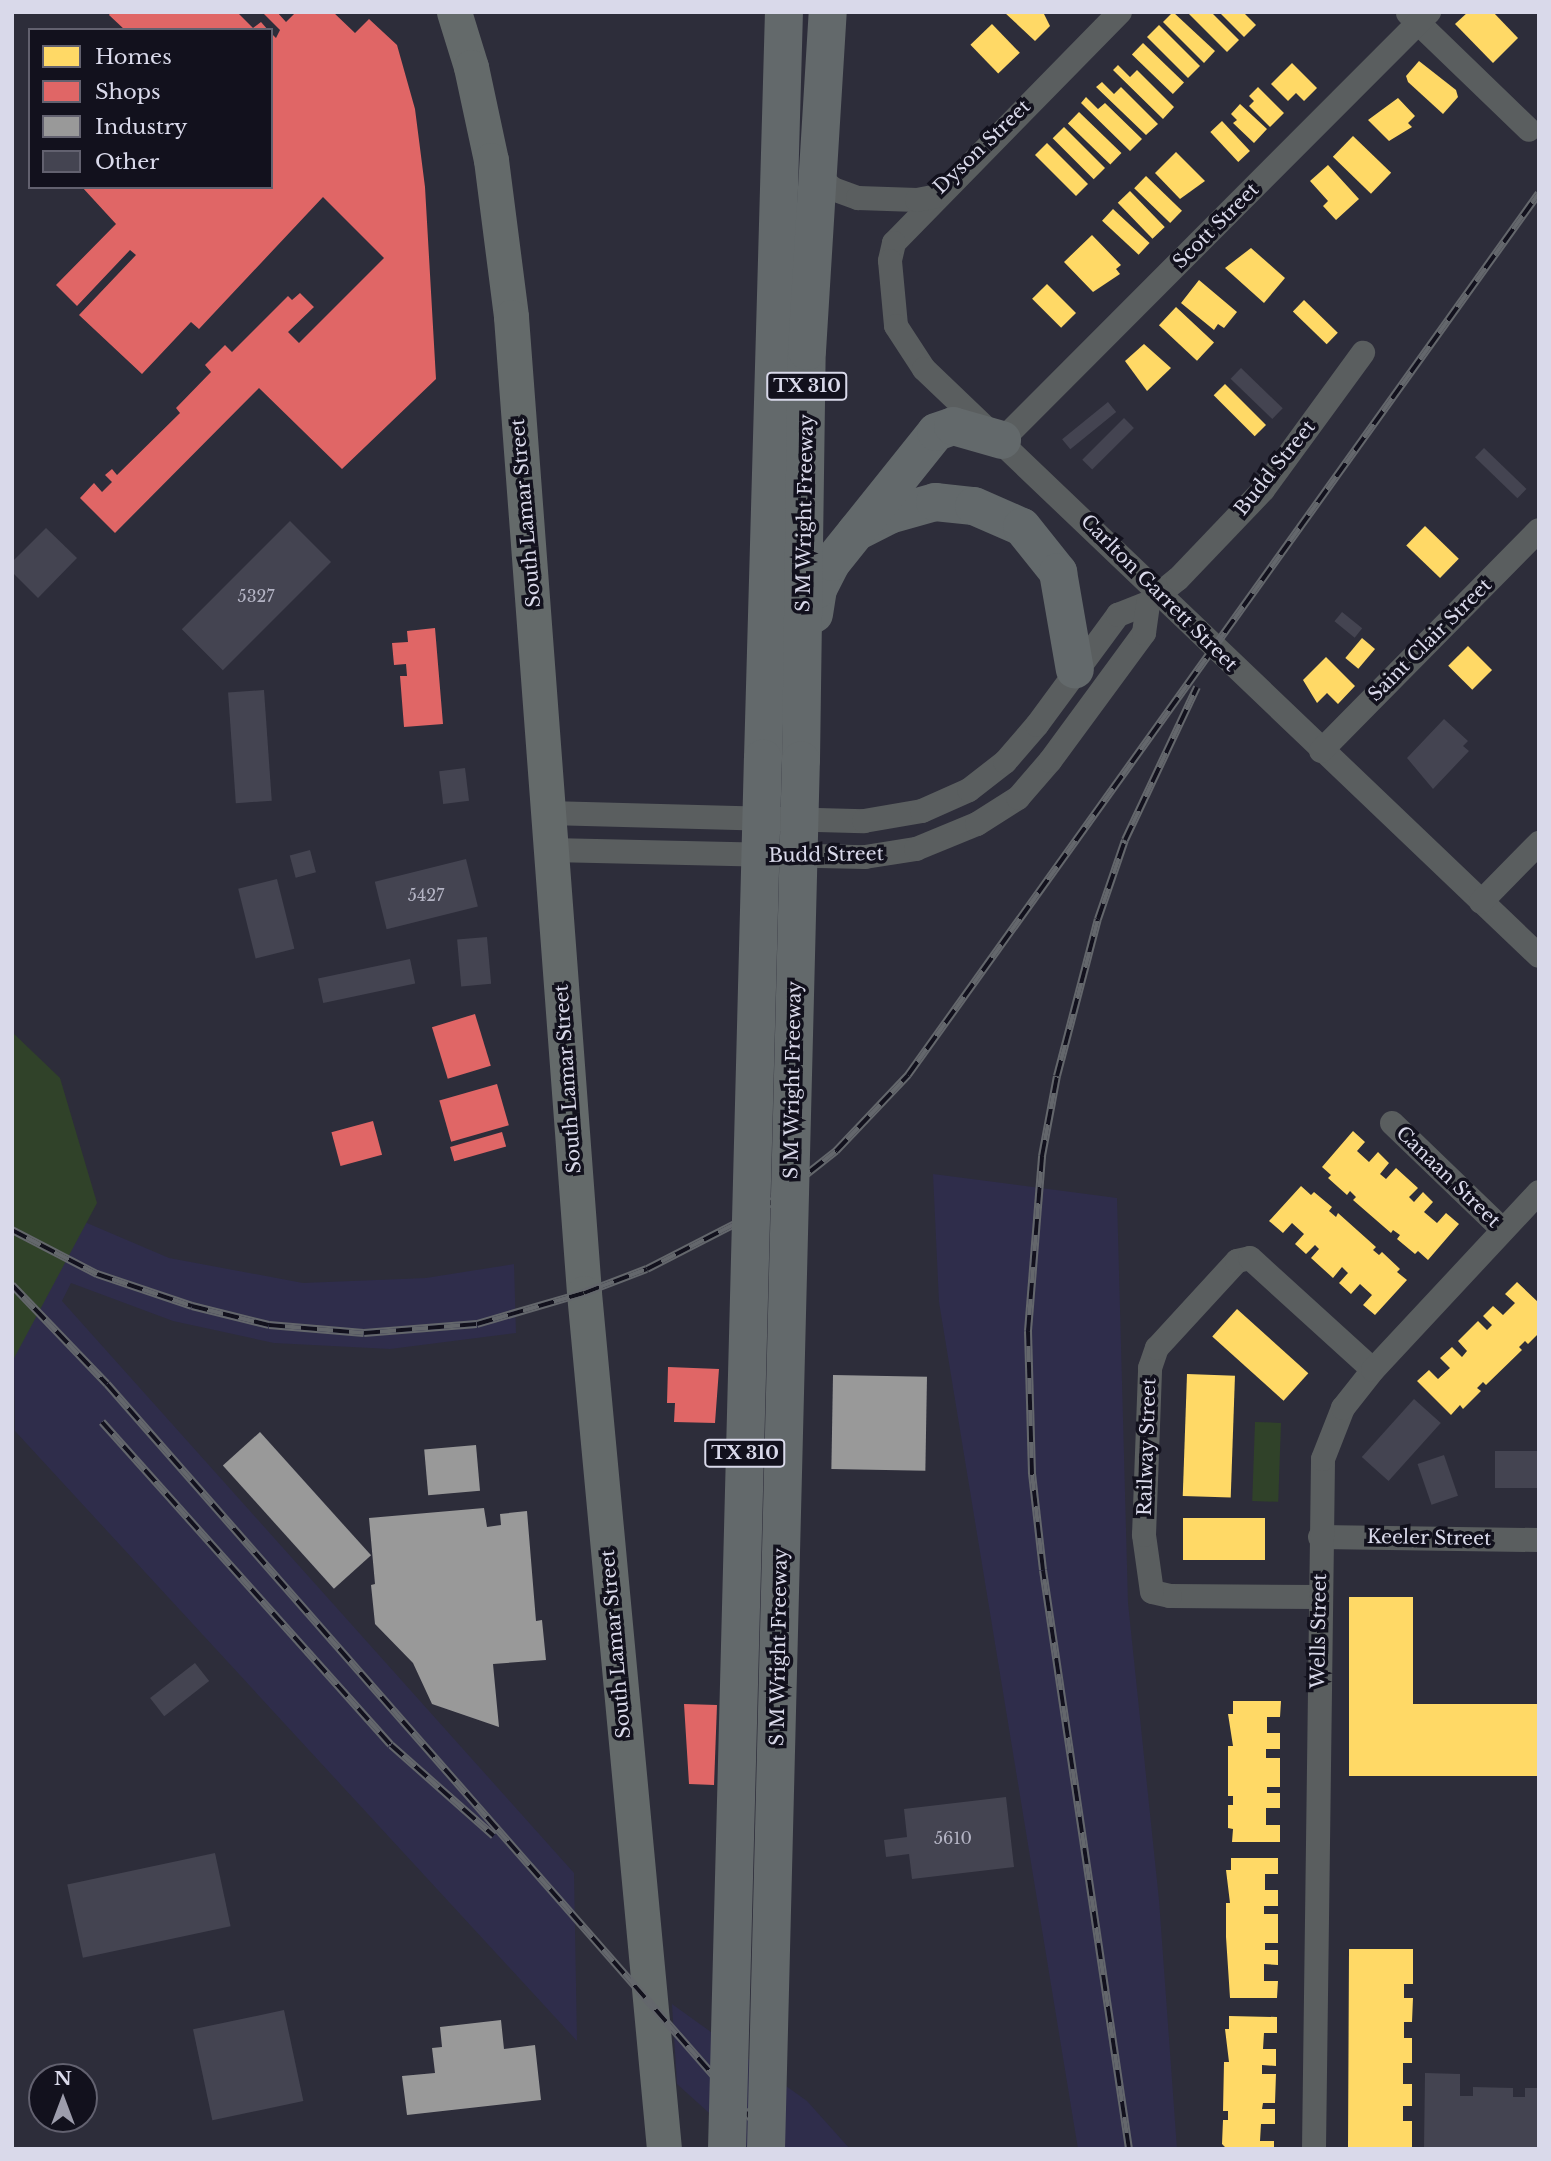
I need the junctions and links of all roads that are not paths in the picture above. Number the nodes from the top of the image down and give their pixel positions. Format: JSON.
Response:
{"nodes":[{"id":1,"x":454,"y":12,"type":"edge"},
{"id":2,"x":784,"y":12,"type":"edge"},
{"id":3,"x":828,"y":12,"type":"edge"},
{"id":4,"x":1120,"y":12,"type":"edge"},
{"id":5,"x":1418,"y":16,"type":"edge"},
{"id":6,"x":1529,"y":130,"type":"dead end"},
{"id":7,"x":817,"y":175,"type":"junction"},
{"id":8,"x":937,"y":195,"type":"junction"},
{"id":9,"x":1363,"y":353,"type":"dead end"},
{"id":10,"x":1002,"y":440,"type":"junction"},
{"id":11,"x":1539,"y":530,"type":"edge"},
{"id":12,"x":851,"y":534,"type":"junction"},
{"id":13,"x":1154,"y":598,"type":"junction"},
{"id":14,"x":1075,"y":670,"type":"junction"},
{"id":15,"x":1321,"y":751,"type":"junction"},
{"id":16,"x":802,"y":760,"type":"junction"},
{"id":17,"x":548,"y":813,"type":"junction"},
{"id":18,"x":1539,"y":844,"type":"edge"},
{"id":19,"x":551,"y":850,"type":"junction"},
{"id":20,"x":1481,"y":902,"type":"junction"},
{"id":21,"x":1539,"y":956,"type":"edge"},
{"id":22,"x":1392,"y":1123,"type":"dead end"},
{"id":23,"x":1539,"y":1192,"type":"edge"},
{"id":24,"x":1503,"y":1230,"type":"junction"},
{"id":25,"x":1373,"y":1370,"type":"junction"},
{"id":26,"x":1320,"y":1537,"type":"junction"},
{"id":27,"x":1539,"y":1540,"type":"edge"},
{"id":28,"x":1319,"y":1597,"type":"junction"},
{"id":29,"x":664,"y":2149,"type":"edge"},
{"id":30,"x":727,"y":2149,"type":"edge"},
{"id":31,"x":766,"y":2149,"type":"edge"},
{"id":32,"x":1314,"y":2149,"type":"edge"}],
"edges":[{"from":1,"to":17,"type":"main road","name":"South Lamar Street"},
{"from":2,"to":30,"type":"main road","name":"S M Wright Freeway","number":"TX 310","bridge":true},
{"from":3,"to":7,"type":"main road","name":"S M Wright Freeway","number":"TX 310"},
{"from":4,"to":8,"type":"street","name":"Dyson Street"},
{"from":5,"to":6,"type":"street"},
{"from":5,"to":10,"type":"street","name":"Scott Street"},
{"from":7,"to":8,"type":"street","name":"Dyson Street"},
{"from":7,"to":16,"type":"main road","name":"S M Wright Freeway","number":"TX 310"},
{"from":8,"to":10,"type":"street","name":"Carlton Garrett Street"},
{"from":9,"to":13,"type":"street","name":"Budd Street"},
{"from":10,"to":12,"type":"main road"},
{"from":10,"to":13,"type":"street","name":"Carlton Garrett Street"},
{"from":11,"to":15,"type":"street","name":"Saint Clair Street"},
{"from":12,"to":14,"type":"main road"},
{"from":12,"to":16,"type":"main road"},
{"from":13,"to":14,"type":"street","name":"Budd Street"},
{"from":13,"to":15,"type":"street","name":"Carlton Garrett Street"},
{"from":13,"to":19,"type":"street","name":"Budd Street"},
{"from":14,"to":17,"type":"street","name":"Budd Street"},
{"from":15,"to":20,"type":"street","name":"Carlton Garrett Street"},
{"from":16,"to":31,"type":"main road","name":"S M Wright Freeway","number":"TX 310","bridge":true},
{"from":17,"to":19,"type":"main road","name":"South Lamar Street"},
{"from":18,"to":20,"type":"street"},
{"from":19,"to":29,"type":"main road","name":"South Lamar Street"},
{"from":20,"to":21,"type":"street","name":"Carlton Garrett Street"},
{"from":22,"to":24,"type":"street","name":"Canaan Street"},
{"from":23,"to":24,"type":"street","name":"Wells Street"},
{"from":24,"to":25,"type":"street","name":"Wells Street"},
{"from":25,"to":26,"type":"street","name":"Wells Street"},
{"from":25,"to":28,"type":"street","name":"Railway Street"},
{"from":26,"to":27,"type":"street","name":"Keeler Street"},
{"from":26,"to":28,"type":"street","name":"Wells Street"},
{"from":28,"to":32,"type":"street","name":"Wells Street"}]}
